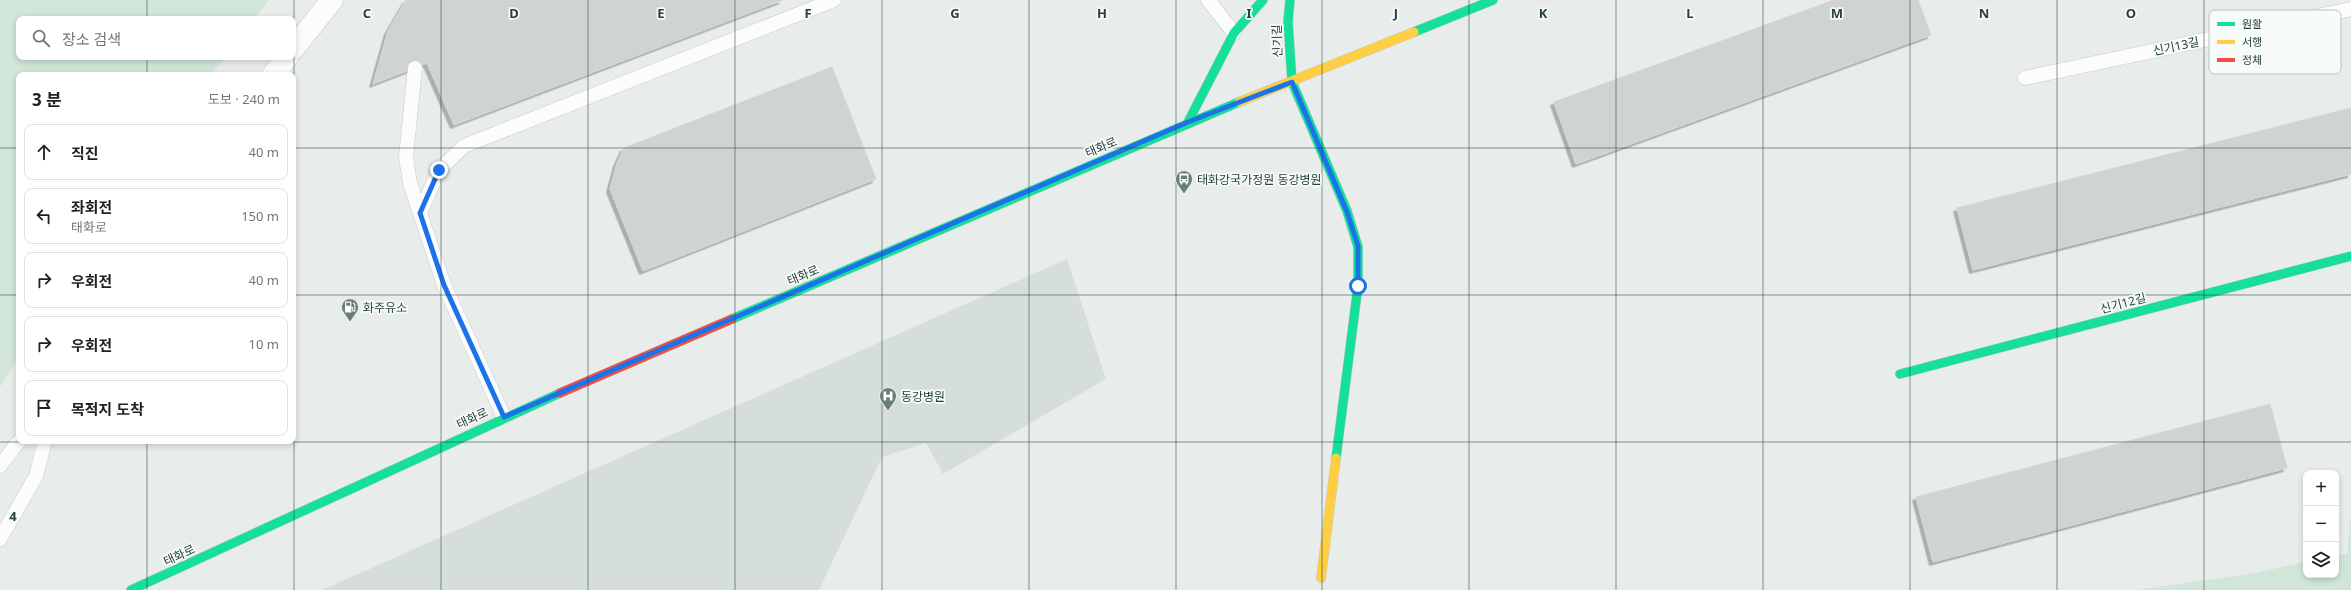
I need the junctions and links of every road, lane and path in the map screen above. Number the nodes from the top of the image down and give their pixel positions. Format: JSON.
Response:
{"nodes":[{"id":1,"x":332,"y":0,"type":"edge"},
{"id":2,"x":834,"y":0,"type":"edge"},
{"id":3,"x":1208,"y":0,"type":"edge"},
{"id":4,"x":1263,"y":0,"type":"edge"},
{"id":5,"x":1290,"y":0,"type":"edge"},
{"id":6,"x":1493,"y":0,"type":"edge"},
{"id":7,"x":2351,"y":8,"type":"edge"},
{"id":8,"x":2341,"y":10,"type":"edge"},
{"id":9,"x":1234,"y":32,"type":"junction"},
{"id":10,"x":2209,"y":38,"type":"edge"},
{"id":11,"x":296,"y":45,"type":"edge"},
{"id":12,"x":284,"y":60,"type":"edge"},
{"id":13,"x":415,"y":68,"type":"dead end"},
{"id":14,"x":274,"y":72,"type":"edge"},
{"id":15,"x":2025,"y":78,"type":"dead end"},
{"id":16,"x":1292,"y":82,"type":"junction"},
{"id":17,"x":1188,"y":122,"type":"junction"},
{"id":18,"x":420,"y":213,"type":"junction"},
{"id":19,"x":2351,"y":256,"type":"edge"},
{"id":20,"x":1900,"y":374,"type":"dead end"},
{"id":21,"x":504,"y":417,"type":"junction"},
{"id":22,"x":17,"y":444,"type":"edge"},
{"id":23,"x":44,"y":444,"type":"edge"},
{"id":24,"x":0,"y":466,"type":"edge"},
{"id":25,"x":0,"y":539,"type":"edge"},
{"id":26,"x":1321,"y":578,"type":"dead end"},
{"id":27,"x":131,"y":590,"type":"edge"}],
"edges":[{"from":1,"to":11,"type":"street"},
{"from":2,"to":18,"type":"lane"},
{"from":3,"to":9,"type":"lane"},
{"from":4,"to":9,"type":"main road"},
{"from":5,"to":16,"type":"main road","name":"신기길"},
{"from":6,"to":16,"type":"main road","name":"태화로"},
{"from":7,"to":8,"type":"lane","name":"신기13길"},
{"from":9,"to":17,"type":"main road"},
{"from":10,"to":15,"type":"lane","name":"신기13길"},
{"from":12,"to":14,"type":"street"},
{"from":13,"to":18,"type":"lane"},
{"from":16,"to":17,"type":"main road","name":"태화로"},
{"from":16,"to":26,"type":"main road","name":"신기길"},
{"from":17,"to":21,"type":"main road","name":"태화로"},
{"from":18,"to":21,"type":"lane"},
{"from":19,"to":20,"type":"main road","name":"신기12길"},
{"from":21,"to":27,"type":"main road","name":"태화로"},
{"from":22,"to":24,"type":"lane"},
{"from":23,"to":25,"type":"lane"}]}
